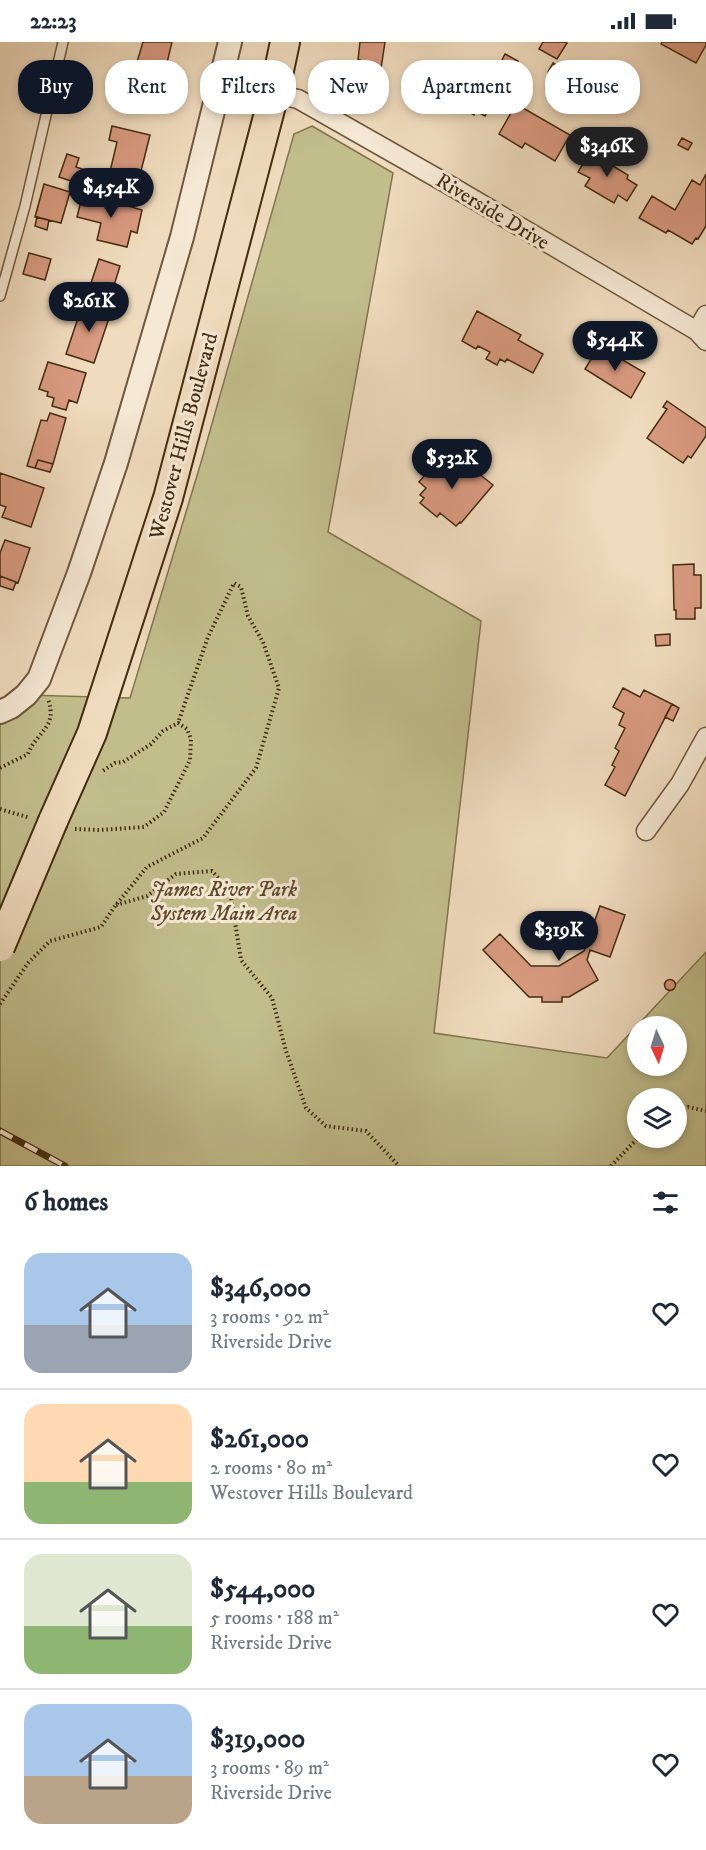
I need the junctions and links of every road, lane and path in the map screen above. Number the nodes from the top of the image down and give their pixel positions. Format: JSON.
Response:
{"nodes":[{"id":1,"x":63,"y":42,"type":"edge"},
{"id":2,"x":230,"y":42,"type":"edge"},
{"id":3,"x":285,"y":42,"type":"edge"},
{"id":4,"x":281,"y":60,"type":"edge"},
{"id":5,"x":296,"y":99,"type":"edge"},
{"id":6,"x":269,"y":114,"type":"edge"},
{"id":7,"x":0,"y":296,"type":"edge"},
{"id":8,"x":706,"y":315,"type":"edge"},
{"id":9,"x":701,"y":336,"type":"edge"},
{"id":10,"x":32,"y":687,"type":"junction"},
{"id":11,"x":0,"y":712,"type":"edge"},
{"id":12,"x":178,"y":723,"type":"junction"},
{"id":13,"x":706,"y":737,"type":"edge"},
{"id":14,"x":0,"y":768,"type":"edge"},
{"id":15,"x":96,"y":775,"type":"dead end"},
{"id":16,"x":0,"y":809,"type":"edge"},
{"id":17,"x":53,"y":823,"type":"junction"},
{"id":18,"x":646,"y":831,"type":"dead end"},
{"id":19,"x":115,"y":906,"type":"junction"},
{"id":20,"x":0,"y":947,"type":"edge"},
{"id":21,"x":0,"y":1004,"type":"edge"},
{"id":22,"x":687,"y":1108,"type":"edge"},
{"id":23,"x":706,"y":1111,"type":"edge"},
{"id":24,"x":628,"y":1148,"type":"edge"},
{"id":25,"x":399,"y":1166,"type":"edge"},
{"id":26,"x":611,"y":1166,"type":"edge"}],
"edges":[{"from":1,"to":7,"type":"lane"},
{"from":2,"to":10,"type":"street"},
{"from":3,"to":4,"type":"main road","name":"Westover Hills Boulevard"},
{"from":5,"to":9,"type":"street","name":"Riverside Drive"},
{"from":6,"to":17,"type":"main road","name":"Westover Hills Boulevard"},
{"from":8,"to":9,"type":"street"},
{"from":10,"to":11,"type":"street"},
{"from":10,"to":14,"type":"path"},
{"from":12,"to":15,"type":"path"},
{"from":12,"to":17,"type":"path"},
{"from":12,"to":19,"type":"path"},
{"from":13,"to":18,"type":"street"},
{"from":16,"to":17,"type":"path"},
{"from":17,"to":20,"type":"main road","name":"Westover Hills Boulevard","bridge":true},
{"from":19,"to":21,"type":"path"},
{"from":19,"to":25,"type":"path"},
{"from":22,"to":23,"type":"path"},
{"from":24,"to":26,"type":"path"}]}
